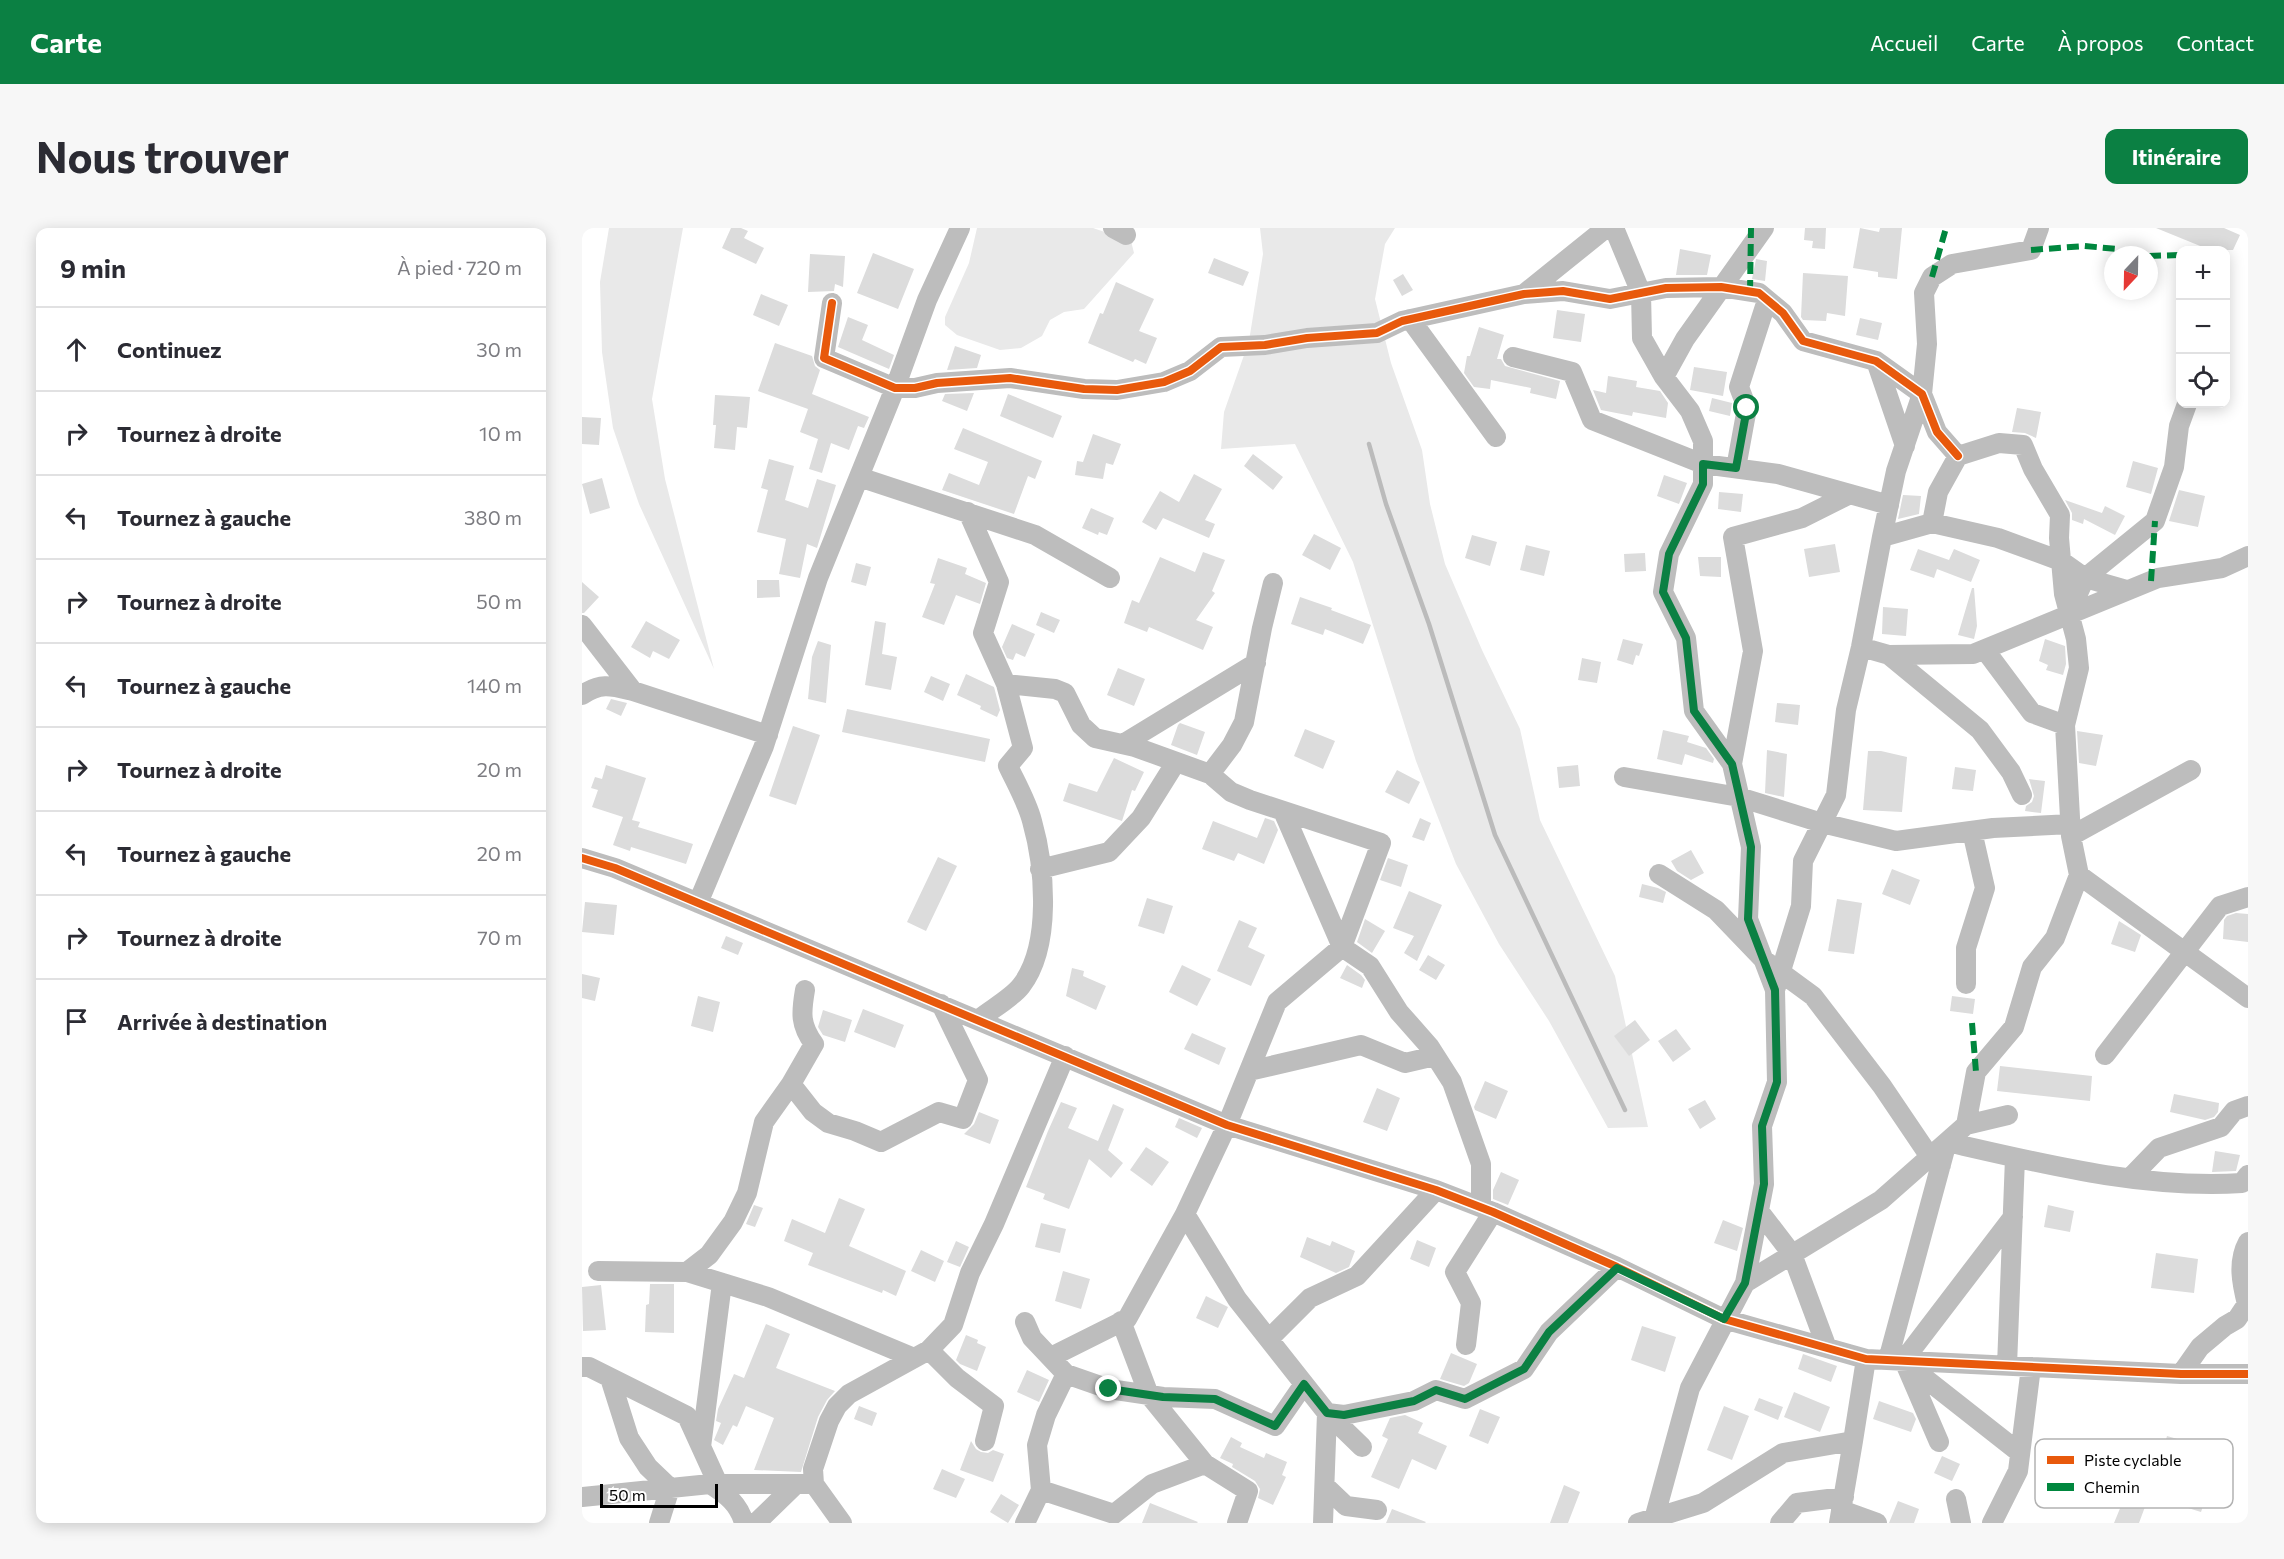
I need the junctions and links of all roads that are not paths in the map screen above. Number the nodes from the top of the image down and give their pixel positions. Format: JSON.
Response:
{"nodes":[{"id":1,"x":960,"y":228,"type":"edge"},
{"id":2,"x":1606,"y":228,"type":"edge"},
{"id":3,"x":1614,"y":228,"type":"edge"},
{"id":4,"x":1764,"y":228,"type":"edge"},
{"id":5,"x":2039,"y":228,"type":"edge"},
{"id":6,"x":1721,"y":287,"type":"junction"},
{"id":7,"x":1641,"y":293,"type":"junction"},
{"id":8,"x":1524,"y":294,"type":"junction"},
{"id":9,"x":1767,"y":300,"type":"junction"},
{"id":10,"x":831,"y":303,"type":"dead end"},
{"id":11,"x":1410,"y":319,"type":"junction"},
{"id":12,"x":1513,"y":357,"type":"dead end"},
{"id":13,"x":1876,"y":362,"type":"junction"},
{"id":14,"x":1664,"y":377,"type":"junction"},
{"id":15,"x":895,"y":388,"type":"junction"},
{"id":16,"x":1922,"y":394,"type":"junction"},
{"id":17,"x":2186,"y":408,"type":"edge"},
{"id":18,"x":1496,"y":437,"type":"dead end"},
{"id":19,"x":1905,"y":446,"type":"junction"},
{"id":20,"x":1958,"y":456,"type":"junction"},
{"id":21,"x":1703,"y":464,"type":"junction"},
{"id":22,"x":1736,"y":468,"type":"junction"},
{"id":23,"x":859,"y":477,"type":"junction"},
{"id":24,"x":1850,"y":494,"type":"junction"},
{"id":25,"x":1889,"y":505,"type":"junction"},
{"id":26,"x":968,"y":512,"type":"junction"},
{"id":27,"x":1932,"y":523,"type":"junction"},
{"id":28,"x":1882,"y":537,"type":"junction"},
{"id":29,"x":2248,"y":556,"type":"edge"},
{"id":30,"x":2061,"y":561,"type":"junction"},
{"id":31,"x":1110,"y":578,"type":"dead end"},
{"id":32,"x":2085,"y":578,"type":"junction"},
{"id":33,"x":1273,"y":583,"type":"dead end"},
{"id":34,"x":2127,"y":590,"type":"junction"},
{"id":35,"x":2069,"y":613,"type":"junction"},
{"id":36,"x":582,"y":625,"type":"edge"},
{"id":37,"x":1861,"y":647,"type":"junction"},
{"id":38,"x":1985,"y":650,"type":"junction"},
{"id":39,"x":1889,"y":655,"type":"junction"},
{"id":40,"x":1256,"y":663,"type":"junction"},
{"id":41,"x":1006,"y":684,"type":"junction"},
{"id":42,"x":633,"y":691,"type":"junction"},
{"id":43,"x":582,"y":695,"type":"edge"},
{"id":44,"x":2065,"y":725,"type":"junction"},
{"id":45,"x":768,"y":735,"type":"junction"},
{"id":46,"x":1123,"y":744,"type":"junction"},
{"id":47,"x":1176,"y":762,"type":"junction"},
{"id":48,"x":1732,"y":764,"type":"junction"},
{"id":49,"x":2191,"y":770,"type":"dead end"},
{"id":50,"x":1210,"y":774,"type":"junction"},
{"id":51,"x":1624,"y":777,"type":"dead end"},
{"id":52,"x":2022,"y":795,"type":"dead end"},
{"id":53,"x":1739,"y":797,"type":"junction"},
{"id":54,"x":1283,"y":811,"type":"junction"},
{"id":55,"x":1822,"y":823,"type":"junction"},
{"id":56,"x":2071,"y":830,"type":"junction"},
{"id":57,"x":1972,"y":831,"type":"junction"},
{"id":58,"x":582,"y":858,"type":"edge"},
{"id":59,"x":1040,"y":869,"type":"junction"},
{"id":60,"x":1659,"y":874,"type":"dead end"},
{"id":61,"x":2079,"y":875,"type":"junction"},
{"id":62,"x":2248,"y":897,"type":"edge"},
{"id":63,"x":698,"y":903,"type":"junction"},
{"id":64,"x":1342,"y":947,"type":"junction"},
{"id":65,"x":2186,"y":951,"type":"junction"},
{"id":66,"x":1764,"y":960,"type":"junction"},
{"id":67,"x":1778,"y":981,"type":"junction"},
{"id":68,"x":1966,"y":984,"type":"dead end"},
{"id":69,"x":805,"y":990,"type":"dead end"},
{"id":70,"x":2248,"y":998,"type":"edge"},
{"id":71,"x":941,"y":1004,"type":"junction"},
{"id":72,"x":978,"y":1020,"type":"junction"},
{"id":73,"x":2104,"y":1055,"type":"dead end"},
{"id":74,"x":1065,"y":1056,"type":"junction"},
{"id":75,"x":1435,"y":1056,"type":"junction"},
{"id":76,"x":1249,"y":1071,"type":"junction"},
{"id":77,"x":791,"y":1084,"type":"junction"},
{"id":78,"x":2248,"y":1107,"type":"edge"},
{"id":79,"x":2008,"y":1115,"type":"dead end"},
{"id":80,"x":1227,"y":1125,"type":"junction"},
{"id":81,"x":1966,"y":1125,"type":"junction"},
{"id":82,"x":1947,"y":1142,"type":"junction"},
{"id":83,"x":2015,"y":1158,"type":"junction"},
{"id":84,"x":1935,"y":1161,"type":"junction"},
{"id":85,"x":2248,"y":1175,"type":"edge"},
{"id":86,"x":2130,"y":1178,"type":"junction"},
{"id":87,"x":1436,"y":1190,"type":"junction"},
{"id":88,"x":1487,"y":1209,"type":"junction"},
{"id":89,"x":1759,"y":1211,"type":"junction"},
{"id":90,"x":1185,"y":1214,"type":"junction"},
{"id":91,"x":2013,"y":1217,"type":"junction"},
{"id":92,"x":2248,"y":1242,"type":"edge"},
{"id":93,"x":1792,"y":1254,"type":"junction"},
{"id":94,"x":1617,"y":1268,"type":"junction"},
{"id":95,"x":598,"y":1271,"type":"dead end"},
{"id":96,"x":687,"y":1272,"type":"junction"},
{"id":97,"x":722,"y":1283,"type":"junction"},
{"id":98,"x":1745,"y":1283,"type":"junction"},
{"id":99,"x":1724,"y":1319,"type":"junction"},
{"id":100,"x":1025,"y":1322,"type":"dead end"},
{"id":101,"x":1121,"y":1322,"type":"junction"},
{"id":102,"x":1269,"y":1339,"type":"junction"},
{"id":103,"x":1466,"y":1345,"type":"dead end"},
{"id":104,"x":1827,"y":1348,"type":"junction"},
{"id":105,"x":922,"y":1354,"type":"junction"},
{"id":106,"x":1051,"y":1357,"type":"junction"},
{"id":107,"x":1866,"y":1359,"type":"junction"},
{"id":108,"x":1896,"y":1360,"type":"junction"},
{"id":109,"x":2007,"y":1366,"type":"junction"},
{"id":110,"x":582,"y":1367,"type":"edge"},
{"id":111,"x":2031,"y":1367,"type":"junction"},
{"id":112,"x":1066,"y":1374,"type":"junction"},
{"id":113,"x":2181,"y":1374,"type":"junction"},
{"id":114,"x":2248,"y":1374,"type":"edge"},
{"id":115,"x":610,"y":1378,"type":"junction"},
{"id":116,"x":1304,"y":1384,"type":"junction"},
{"id":117,"x":1149,"y":1395,"type":"junction"},
{"id":118,"x":1327,"y":1413,"type":"junction"},
{"id":119,"x":985,"y":1441,"type":"dead end"},
{"id":120,"x":1853,"y":1441,"type":"junction"},
{"id":121,"x":1939,"y":1442,"type":"dead end"},
{"id":122,"x":1362,"y":1447,"type":"dead end"},
{"id":123,"x":701,"y":1448,"type":"junction"},
{"id":124,"x":2020,"y":1453,"type":"junction"},
{"id":125,"x":1206,"y":1464,"type":"junction"},
{"id":126,"x":714,"y":1484,"type":"junction"},
{"id":127,"x":805,"y":1484,"type":"junction"},
{"id":128,"x":1325,"y":1486,"type":"junction"},
{"id":129,"x":670,"y":1488,"type":"junction"},
{"id":130,"x":1041,"y":1490,"type":"junction"},
{"id":131,"x":582,"y":1497,"type":"edge"},
{"id":132,"x":1956,"y":1499,"type":"dead end"},
{"id":133,"x":1377,"y":1510,"type":"dead end"},
{"id":134,"x":1841,"y":1510,"type":"edge"},
{"id":135,"x":1643,"y":1522,"type":"edge"},
{"id":136,"x":659,"y":1523,"type":"edge"},
{"id":137,"x":744,"y":1523,"type":"edge"},
{"id":138,"x":756,"y":1523,"type":"edge"},
{"id":139,"x":842,"y":1523,"type":"edge"},
{"id":140,"x":1025,"y":1523,"type":"edge"},
{"id":141,"x":1237,"y":1523,"type":"edge"},
{"id":142,"x":1323,"y":1523,"type":"edge"},
{"id":143,"x":1779,"y":1523,"type":"edge"},
{"id":144,"x":1877,"y":1523,"type":"edge"},
{"id":145,"x":1961,"y":1523,"type":"edge"},
{"id":146,"x":1992,"y":1523,"type":"edge"}],
"edges":[{"from":1,"to":15,"type":"street"},
{"from":2,"to":8,"type":"street"},
{"from":3,"to":7,"type":"street"},
{"from":4,"to":6,"type":"street"},
{"from":5,"to":16,"type":"street"},
{"from":6,"to":7,"type":"street"},
{"from":6,"to":9,"type":"street"},
{"from":6,"to":14,"type":"street"},
{"from":7,"to":8,"type":"street"},
{"from":7,"to":14,"type":"street"},
{"from":8,"to":11,"type":"street"},
{"from":9,"to":13,"type":"street"},
{"from":9,"to":22,"type":"street"},
{"from":10,"to":15,"type":"street"},
{"from":11,"to":15,"type":"street"},
{"from":11,"to":18,"type":"street"},
{"from":12,"to":21,"type":"street"},
{"from":13,"to":16,"type":"street"},
{"from":13,"to":19,"type":"street"},
{"from":14,"to":21,"type":"street"},
{"from":15,"to":23,"type":"street"},
{"from":16,"to":19,"type":"street"},
{"from":16,"to":20,"type":"street"},
{"from":17,"to":32,"type":"street"},
{"from":19,"to":25,"type":"street"},
{"from":20,"to":27,"type":"street"},
{"from":20,"to":30,"type":"street"},
{"from":21,"to":22,"type":"street"},
{"from":21,"to":48,"type":"street"},
{"from":22,"to":24,"type":"street"},
{"from":23,"to":26,"type":"street"},
{"from":23,"to":45,"type":"street"},
{"from":24,"to":25,"type":"street"},
{"from":24,"to":48,"type":"street"},
{"from":25,"to":28,"type":"street"},
{"from":26,"to":31,"type":"street"},
{"from":26,"to":41,"type":"street"},
{"from":27,"to":28,"type":"street"},
{"from":27,"to":30,"type":"street"},
{"from":28,"to":37,"type":"street"},
{"from":29,"to":34,"type":"street"},
{"from":30,"to":32,"type":"street"},
{"from":30,"to":35,"type":"street"},
{"from":32,"to":34,"type":"street"},
{"from":32,"to":35,"type":"street"},
{"from":33,"to":40,"type":"street"},
{"from":34,"to":35,"type":"street"},
{"from":35,"to":38,"type":"street"},
{"from":35,"to":44,"type":"street"},
{"from":36,"to":42,"type":"street"},
{"from":37,"to":39,"type":"street"},
{"from":37,"to":55,"type":"street"},
{"from":38,"to":39,"type":"street"},
{"from":38,"to":44,"type":"street"},
{"from":39,"to":52,"type":"street"},
{"from":40,"to":46,"type":"street"},
{"from":40,"to":50,"type":"street"},
{"from":41,"to":46,"type":"street"},
{"from":41,"to":59,"type":"street"},
{"from":42,"to":43,"type":"street"},
{"from":42,"to":45,"type":"street"},
{"from":44,"to":56,"type":"street"},
{"from":45,"to":63,"type":"street"},
{"from":46,"to":47,"type":"street"},
{"from":47,"to":50,"type":"street"},
{"from":47,"to":59,"type":"street"},
{"from":48,"to":53,"type":"street"},
{"from":49,"to":56,"type":"street"},
{"from":50,"to":54,"type":"street"},
{"from":51,"to":53,"type":"street"},
{"from":53,"to":55,"type":"street"},
{"from":53,"to":66,"type":"street"},
{"from":54,"to":64,"type":"street"},
{"from":54,"to":64,"type":"street"},
{"from":55,"to":57,"type":"street"},
{"from":55,"to":67,"type":"street"},
{"from":56,"to":57,"type":"street"},
{"from":56,"to":61,"type":"street"},
{"from":57,"to":68,"type":"street"},
{"from":58,"to":63,"type":"street"},
{"from":59,"to":72,"type":"street"},
{"from":60,"to":66,"type":"street"},
{"from":61,"to":65,"type":"street"},
{"from":61,"to":81,"type":"street"},
{"from":62,"to":65,"type":"street"},
{"from":63,"to":71,"type":"street"},
{"from":64,"to":75,"type":"street"},
{"from":64,"to":76,"type":"street"},
{"from":65,"to":70,"type":"street"},
{"from":65,"to":73,"type":"street"},
{"from":66,"to":67,"type":"street"},
{"from":67,"to":84,"type":"street"},
{"from":67,"to":89,"type":"street"},
{"from":69,"to":77,"type":"street"},
{"from":71,"to":72,"type":"street"},
{"from":71,"to":77,"type":"street"},
{"from":72,"to":74,"type":"street"},
{"from":74,"to":80,"type":"street"},
{"from":74,"to":105,"type":"street"},
{"from":75,"to":76,"type":"street"},
{"from":75,"to":88,"type":"street"},
{"from":76,"to":80,"type":"street"},
{"from":77,"to":96,"type":"street"},
{"from":78,"to":86,"type":"street"},
{"from":79,"to":81,"type":"street"},
{"from":80,"to":87,"type":"street"},
{"from":80,"to":90,"type":"street"},
{"from":81,"to":82,"type":"street"},
{"from":82,"to":83,"type":"street"},
{"from":82,"to":84,"type":"street"},
{"from":83,"to":86,"type":"street"},
{"from":83,"to":91,"type":"street"},
{"from":84,"to":93,"type":"street"},
{"from":84,"to":108,"type":"street"},
{"from":85,"to":86,"type":"street"},
{"from":87,"to":88,"type":"street"},
{"from":87,"to":102,"type":"street"},
{"from":88,"to":94,"type":"street"},
{"from":88,"to":103,"type":"street"},
{"from":89,"to":93,"type":"street"},
{"from":89,"to":98,"type":"street"},
{"from":90,"to":101,"type":"street"},
{"from":90,"to":102,"type":"street"},
{"from":91,"to":108,"type":"street"},
{"from":91,"to":109,"type":"street"},
{"from":92,"to":113,"type":"street"},
{"from":93,"to":98,"type":"street"},
{"from":93,"to":104,"type":"street"},
{"from":94,"to":99,"type":"street"},
{"from":94,"to":118,"type":"street"},
{"from":95,"to":96,"type":"street"},
{"from":96,"to":97,"type":"street"},
{"from":97,"to":105,"type":"street"},
{"from":97,"to":123,"type":"street"},
{"from":98,"to":99,"type":"street"},
{"from":99,"to":104,"type":"street"},
{"from":99,"to":135,"type":"street"},
{"from":100,"to":106,"type":"street"},
{"from":101,"to":106,"type":"street"},
{"from":101,"to":117,"type":"street"},
{"from":102,"to":116,"type":"street"},
{"from":104,"to":107,"type":"street"},
{"from":105,"to":119,"type":"street"},
{"from":105,"to":127,"type":"street"},
{"from":106,"to":112,"type":"street"},
{"from":107,"to":108,"type":"street"},
{"from":107,"to":120,"type":"street"},
{"from":108,"to":109,"type":"street"},
{"from":108,"to":121,"type":"street"},
{"from":108,"to":124,"type":"street"},
{"from":109,"to":111,"type":"street"},
{"from":110,"to":115,"type":"street"},
{"from":111,"to":113,"type":"street"},
{"from":111,"to":124,"type":"street"},
{"from":112,"to":117,"type":"street"},
{"from":112,"to":130,"type":"street"},
{"from":113,"to":114,"type":"street"},
{"from":115,"to":123,"type":"street"},
{"from":115,"to":129,"type":"street"},
{"from":116,"to":117,"type":"street"},
{"from":116,"to":118,"type":"street"},
{"from":117,"to":125,"type":"street"},
{"from":118,"to":122,"type":"street"},
{"from":118,"to":128,"type":"street"},
{"from":120,"to":134,"type":"street"},
{"from":120,"to":135,"type":"street"},
{"from":123,"to":126,"type":"street"},
{"from":124,"to":146,"type":"street"},
{"from":125,"to":130,"type":"street"},
{"from":125,"to":141,"type":"street"},
{"from":126,"to":127,"type":"street"},
{"from":126,"to":129,"type":"street"},
{"from":126,"to":137,"type":"street"},
{"from":127,"to":138,"type":"street"},
{"from":127,"to":139,"type":"street"},
{"from":128,"to":133,"type":"street"},
{"from":128,"to":142,"type":"street"},
{"from":129,"to":131,"type":"street"},
{"from":129,"to":136,"type":"street"},
{"from":130,"to":140,"type":"street"},
{"from":132,"to":145,"type":"street"},
{"from":134,"to":143,"type":"street"},
{"from":134,"to":144,"type":"street"}]}
